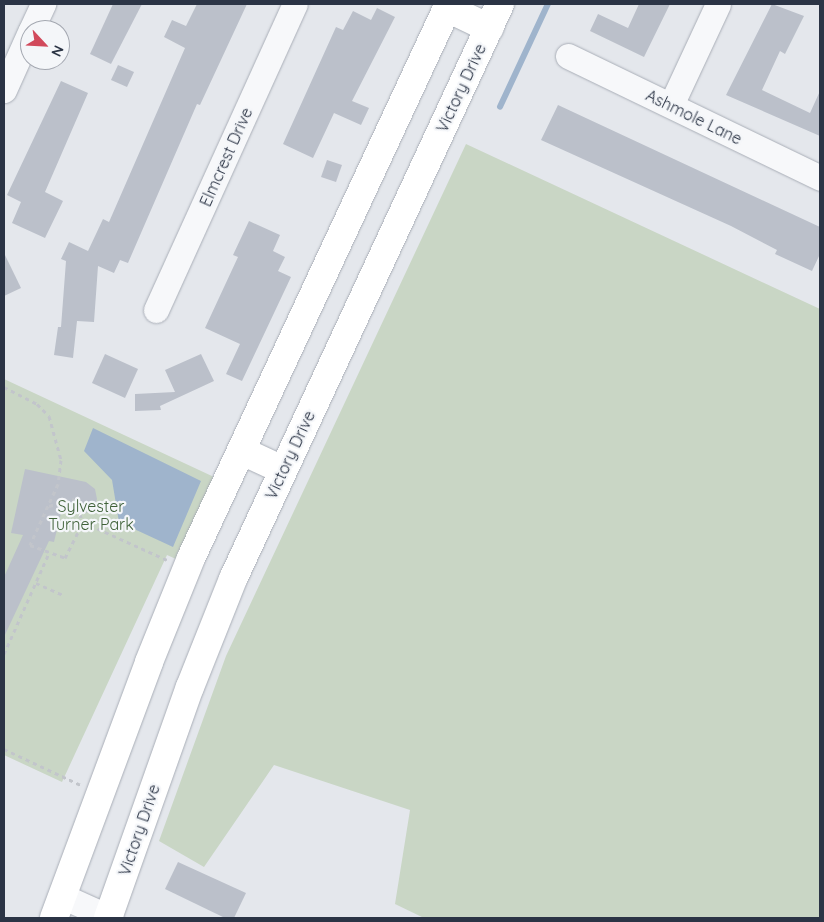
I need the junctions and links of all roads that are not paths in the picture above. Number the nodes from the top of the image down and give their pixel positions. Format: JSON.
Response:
{"nodes":[{"id":1,"x":43,"y":4,"type":"edge"},
{"id":2,"x":296,"y":4,"type":"edge"},
{"id":3,"x":718,"y":4,"type":"edge"},
{"id":4,"x":448,"y":6,"type":"edge"},
{"id":5,"x":495,"y":16,"type":"edge"},
{"id":6,"x":35,"y":20,"type":"edge"},
{"id":7,"x":20,"y":54,"type":"edge"},
{"id":8,"x":568,"y":56,"type":"dead end"},
{"id":9,"x":4,"y":90,"type":"edge"},
{"id":10,"x":671,"y":105,"type":"junction"},
{"id":11,"x":820,"y":178,"type":"edge"},
{"id":12,"x":156,"y":310,"type":"dead end"},
{"id":13,"x":242,"y":451,"type":"junction"},
{"id":14,"x":283,"y":470,"type":"junction"},
{"id":15,"x":59,"y":908,"type":"edge"},
{"id":16,"x":109,"y":918,"type":"edge"}],
"edges":[{"from":1,"to":6,"type":"street"},
{"from":2,"to":12,"type":"street","name":"Elmcrest Drive"},
{"from":3,"to":10,"type":"street"},
{"from":4,"to":5,"type":"main road"},
{"from":4,"to":13,"type":"main road"},
{"from":5,"to":14,"type":"main road","name":"Victory Drive"},
{"from":7,"to":9,"type":"street"},
{"from":8,"to":10,"type":"street","name":"Ashmole Lane"},
{"from":10,"to":11,"type":"street","name":"Ashmole Lane"},
{"from":13,"to":14,"type":"main road"},
{"from":13,"to":15,"type":"main road"},
{"from":14,"to":16,"type":"main road","name":"Victory Drive"},
{"from":15,"to":16,"type":"street"}]}
